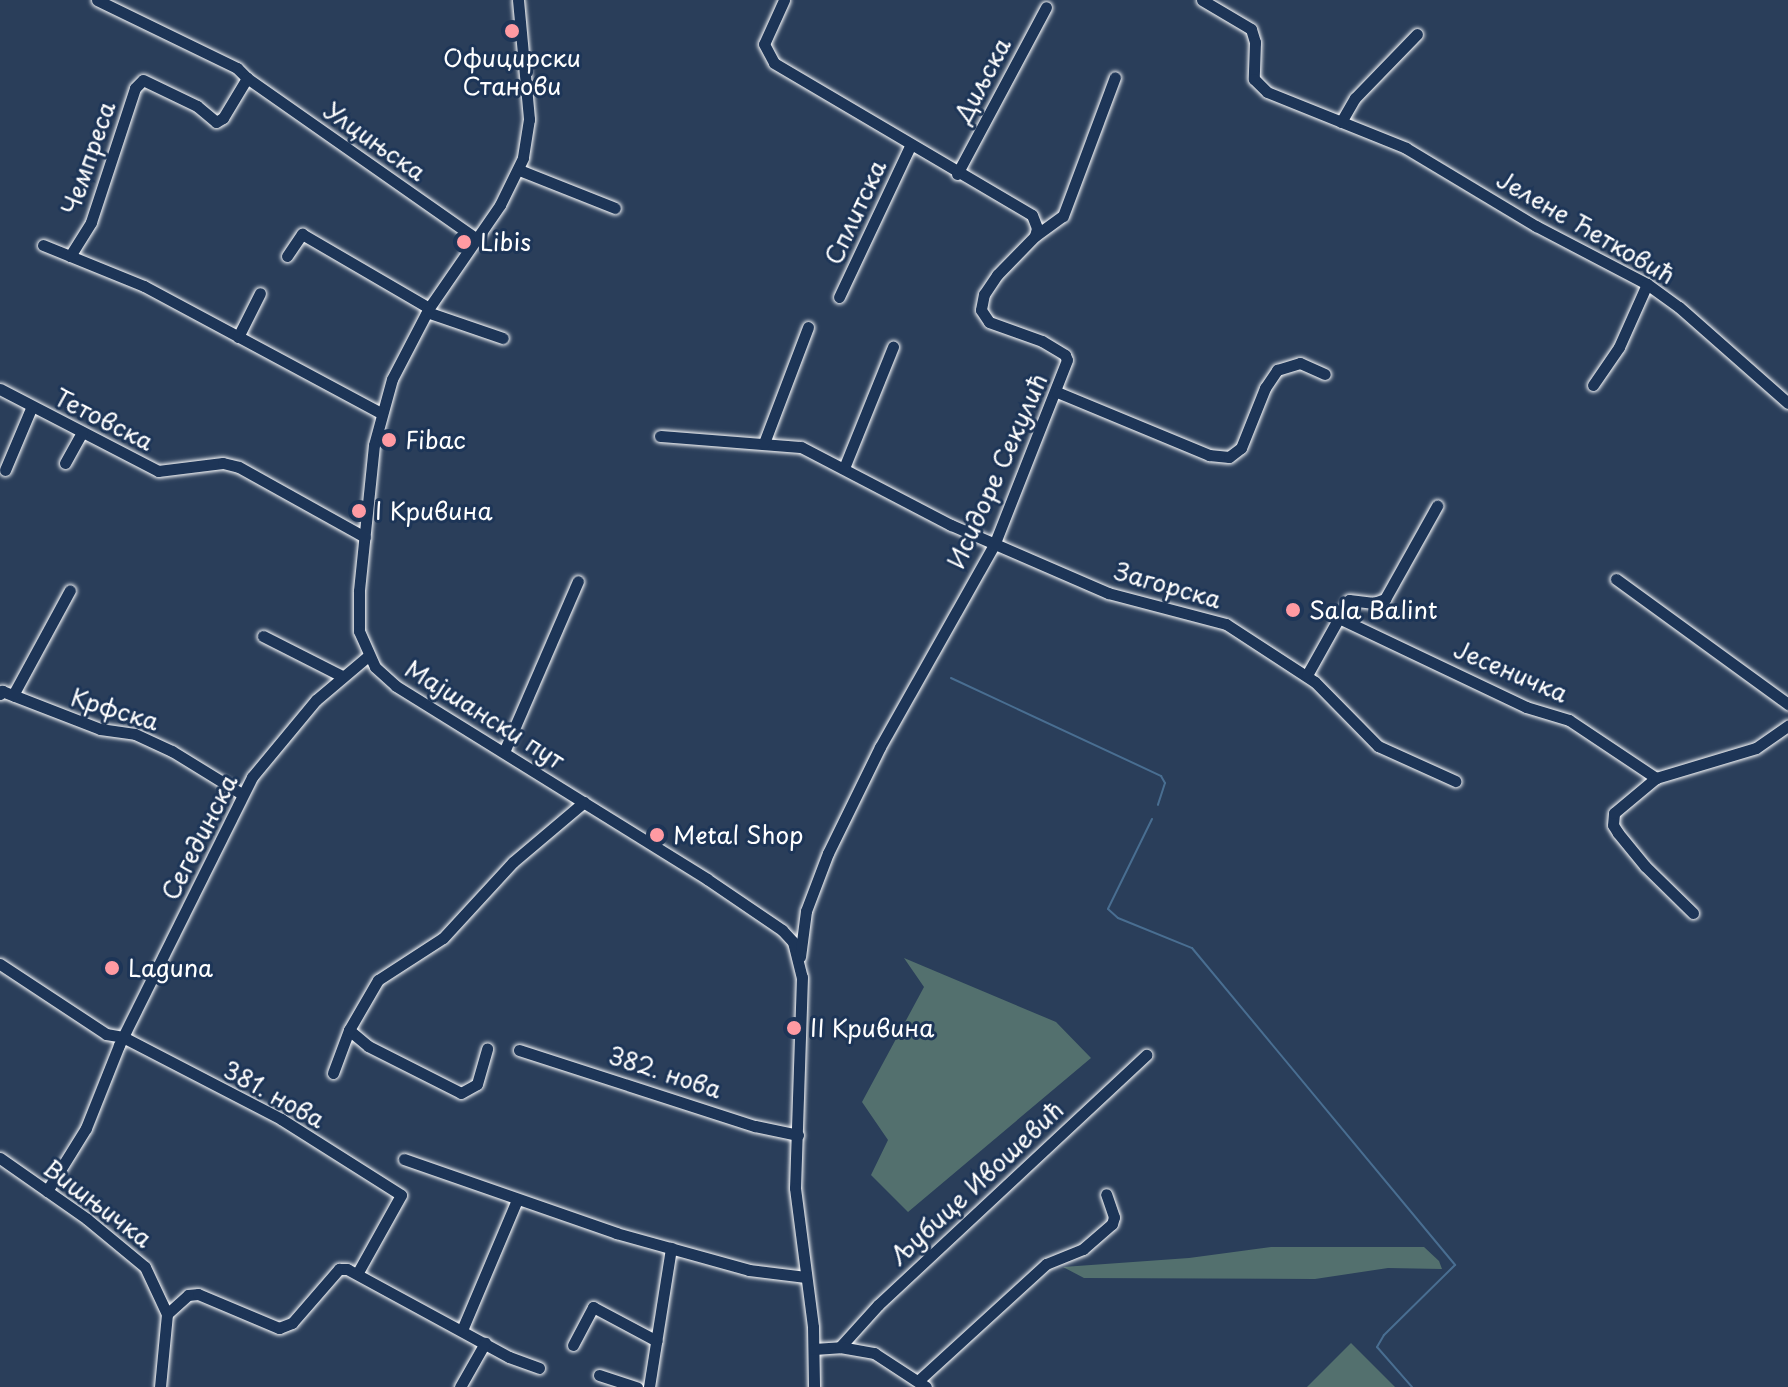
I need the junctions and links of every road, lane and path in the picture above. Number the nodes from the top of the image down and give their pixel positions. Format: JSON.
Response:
{"nodes":[{"id":1,"x":97,"y":0,"type":"edge"},
{"id":2,"x":518,"y":0,"type":"edge"},
{"id":3,"x":784,"y":0,"type":"edge"},
{"id":4,"x":1202,"y":0,"type":"edge"},
{"id":5,"x":1046,"y":7,"type":"dead end"},
{"id":6,"x":1417,"y":34,"type":"dead end"},
{"id":7,"x":1115,"y":77,"type":"dead end"},
{"id":8,"x":247,"y":78,"type":"junction"},
{"id":9,"x":1341,"y":122,"type":"junction"},
{"id":10,"x":910,"y":146,"type":"junction"},
{"id":11,"x":519,"y":170,"type":"junction"},
{"id":12,"x":957,"y":174,"type":"junction"},
{"id":13,"x":615,"y":208,"type":"dead end"},
{"id":14,"x":1035,"y":236,"type":"junction"},
{"id":15,"x":477,"y":239,"type":"junction"},
{"id":16,"x":43,"y":245,"type":"dead end"},
{"id":17,"x":70,"y":256,"type":"junction"},
{"id":18,"x":287,"y":256,"type":"dead end"},
{"id":19,"x":1647,"y":284,"type":"junction"},
{"id":20,"x":260,"y":293,"type":"dead end"},
{"id":21,"x":839,"y":297,"type":"dead end"},
{"id":22,"x":428,"y":310,"type":"junction"},
{"id":23,"x":808,"y":327,"type":"dead end"},
{"id":24,"x":238,"y":337,"type":"junction"},
{"id":25,"x":503,"y":338,"type":"dead end"},
{"id":26,"x":893,"y":347,"type":"dead end"},
{"id":27,"x":1325,"y":374,"type":"dead end"},
{"id":28,"x":1593,"y":385,"type":"dead end"},
{"id":29,"x":0,"y":389,"type":"edge"},
{"id":30,"x":1057,"y":392,"type":"junction"},
{"id":31,"x":1788,"y":403,"type":"edge"},
{"id":32,"x":32,"y":406,"type":"junction"},
{"id":33,"x":381,"y":413,"type":"junction"},
{"id":34,"x":82,"y":432,"type":"junction"},
{"id":35,"x":660,"y":436,"type":"dead end"},
{"id":36,"x":764,"y":443,"type":"junction"},
{"id":37,"x":65,"y":463,"type":"dead end"},
{"id":38,"x":844,"y":468,"type":"junction"},
{"id":39,"x":5,"y":470,"type":"dead end"},
{"id":40,"x":1437,"y":506,"type":"dead end"},
{"id":41,"x":365,"y":537,"type":"junction"},
{"id":42,"x":995,"y":543,"type":"junction"},
{"id":43,"x":1616,"y":579,"type":"dead end"},
{"id":44,"x":578,"y":581,"type":"dead end"},
{"id":45,"x":70,"y":590,"type":"dead end"},
{"id":46,"x":1341,"y":619,"type":"junction"},
{"id":47,"x":263,"y":636,"type":"dead end"},
{"id":48,"x":368,"y":656,"type":"junction"},
{"id":49,"x":1307,"y":675,"type":"junction"},
{"id":50,"x":342,"y":676,"type":"junction"},
{"id":51,"x":0,"y":694,"type":"edge"},
{"id":52,"x":13,"y":695,"type":"junction"},
{"id":53,"x":1788,"y":704,"type":"edge"},
{"id":54,"x":1788,"y":726,"type":"edge"},
{"id":55,"x":504,"y":752,"type":"junction"},
{"id":56,"x":1656,"y":778,"type":"junction"},
{"id":57,"x":1455,"y":781,"type":"dead end"},
{"id":58,"x":242,"y":794,"type":"junction"},
{"id":59,"x":584,"y":802,"type":"junction"},
{"id":60,"x":1693,"y":913,"type":"dead end"},
{"id":61,"x":800,"y":958,"type":"junction"},
{"id":62,"x":0,"y":964,"type":"edge"},
{"id":63,"x":349,"y":1030,"type":"junction"},
{"id":64,"x":123,"y":1037,"type":"junction"},
{"id":65,"x":487,"y":1048,"type":"dead end"},
{"id":66,"x":519,"y":1050,"type":"dead end"},
{"id":67,"x":1146,"y":1055,"type":"dead end"},
{"id":68,"x":333,"y":1073,"type":"dead end"},
{"id":69,"x":798,"y":1135,"type":"junction"},
{"id":70,"x":0,"y":1158,"type":"edge"},
{"id":71,"x":404,"y":1159,"type":"dead end"},
{"id":72,"x":47,"y":1191,"type":"junction"},
{"id":73,"x":1106,"y":1194,"type":"dead end"},
{"id":74,"x":517,"y":1200,"type":"junction"},
{"id":75,"x":671,"y":1248,"type":"junction"},
{"id":76,"x":357,"y":1274,"type":"junction"},
{"id":77,"x":806,"y":1277,"type":"junction"},
{"id":78,"x":167,"y":1314,"type":"junction"},
{"id":79,"x":462,"y":1330,"type":"junction"},
{"id":80,"x":657,"y":1341,"type":"junction"},
{"id":81,"x":485,"y":1343,"type":"junction"},
{"id":82,"x":573,"y":1345,"type":"dead end"},
{"id":83,"x":840,"y":1347,"type":"junction"},
{"id":84,"x":814,"y":1349,"type":"junction"},
{"id":85,"x":539,"y":1368,"type":"dead end"},
{"id":86,"x":599,"y":1375,"type":"dead end"},
{"id":87,"x":922,"y":1384,"type":"edge"},
{"id":88,"x":160,"y":1387,"type":"edge"},
{"id":89,"x":460,"y":1387,"type":"edge"},
{"id":90,"x":637,"y":1387,"type":"edge"},
{"id":91,"x":649,"y":1387,"type":"edge"},
{"id":92,"x":814,"y":1387,"type":"edge"}],
"edges":[{"from":1,"to":8,"type":"street","name":"Улцињска"},
{"from":2,"to":11,"type":"street","name":"Мајшански пут"},
{"from":3,"to":10,"type":"street"},
{"from":4,"to":9,"type":"street","name":"Јелене Ћетковић"},
{"from":5,"to":12,"type":"street","name":"Диљска"},
{"from":6,"to":9,"type":"street"},
{"from":7,"to":14,"type":"street"},
{"from":8,"to":15,"type":"street","name":"Улцињска"},
{"from":8,"to":17,"type":"street","name":"Чемпреса"},
{"from":9,"to":19,"type":"street","name":"Јелене Ћетковић"},
{"from":10,"to":12,"type":"street"},
{"from":10,"to":21,"type":"street","name":"Сплитска"},
{"from":11,"to":13,"type":"street"},
{"from":11,"to":15,"type":"street","name":"Мајшански пут"},
{"from":12,"to":14,"type":"street"},
{"from":14,"to":30,"type":"street","name":"Исидоре Секулић"},
{"from":15,"to":22,"type":"street","name":"Мајшански пут"},
{"from":16,"to":17,"type":"street"},
{"from":17,"to":24,"type":"street"},
{"from":18,"to":22,"type":"street"},
{"from":19,"to":28,"type":"street"},
{"from":19,"to":31,"type":"street","name":"Јелене Ћетковић"},
{"from":20,"to":24,"type":"street"},
{"from":22,"to":25,"type":"street"},
{"from":22,"to":33,"type":"street","name":"Мајшански пут"},
{"from":23,"to":36,"type":"street"},
{"from":24,"to":33,"type":"street"},
{"from":26,"to":38,"type":"street"},
{"from":27,"to":30,"type":"street"},
{"from":29,"to":32,"type":"street","name":"Тетовска"},
{"from":30,"to":42,"type":"street","name":"Исидоре Секулић"},
{"from":32,"to":34,"type":"street","name":"Тетовска"},
{"from":32,"to":39,"type":"street"},
{"from":33,"to":41,"type":"street","name":"Мајшански пут"},
{"from":34,"to":37,"type":"street"},
{"from":34,"to":41,"type":"street","name":"Тетовска"},
{"from":35,"to":36,"type":"street","name":"Загорска"},
{"from":36,"to":38,"type":"street","name":"Загорска"},
{"from":38,"to":42,"type":"street","name":"Загорска"},
{"from":40,"to":46,"type":"street"},
{"from":41,"to":48,"type":"street","name":"Мајшански пут"},
{"from":42,"to":49,"type":"street","name":"Загорска"},
{"from":42,"to":61,"type":"street","name":"Исидоре Секулић"},
{"from":43,"to":53,"type":"street"},
{"from":44,"to":55,"type":"street"},
{"from":45,"to":52,"type":"street"},
{"from":46,"to":49,"type":"street"},
{"from":46,"to":56,"type":"street","name":"Јесеничка"},
{"from":47,"to":50,"type":"street"},
{"from":48,"to":50,"type":"street","name":"Сегединска"},
{"from":48,"to":55,"type":"street","name":"Мајшански пут"},
{"from":49,"to":57,"type":"street","name":"Загорска"},
{"from":50,"to":58,"type":"street","name":"Сегединска"},
{"from":51,"to":52,"type":"street","name":"Крфска"},
{"from":52,"to":58,"type":"street","name":"Крфска"},
{"from":54,"to":56,"type":"street"},
{"from":55,"to":59,"type":"street","name":"Мајшански пут"},
{"from":56,"to":60,"type":"street"},
{"from":58,"to":64,"type":"street","name":"Сегединска"},
{"from":59,"to":61,"type":"street","name":"Мајшански пут"},
{"from":59,"to":63,"type":"street"},
{"from":61,"to":69,"type":"street"},
{"from":62,"to":64,"type":"street"},
{"from":63,"to":65,"type":"street"},
{"from":63,"to":68,"type":"street"},
{"from":64,"to":72,"type":"street","name":"Сегединска"},
{"from":64,"to":76,"type":"street","name":"381. нова"},
{"from":66,"to":69,"type":"street","name":"382. нова"},
{"from":67,"to":83,"type":"street","name":"Љубице Ивошевић"},
{"from":69,"to":77,"type":"street"},
{"from":70,"to":72,"type":"street","name":"Вишњичка"},
{"from":71,"to":74,"type":"street"},
{"from":72,"to":78,"type":"street","name":"Вишњичка"},
{"from":73,"to":87,"type":"street"},
{"from":74,"to":75,"type":"street"},
{"from":74,"to":79,"type":"street"},
{"from":75,"to":77,"type":"street"},
{"from":75,"to":80,"type":"street"},
{"from":76,"to":78,"type":"street"},
{"from":76,"to":79,"type":"street"},
{"from":77,"to":84,"type":"street"},
{"from":78,"to":88,"type":"street"},
{"from":79,"to":81,"type":"street"},
{"from":80,"to":82,"type":"street"},
{"from":80,"to":91,"type":"street"},
{"from":81,"to":85,"type":"street"},
{"from":81,"to":89,"type":"street"},
{"from":83,"to":84,"type":"street"},
{"from":83,"to":87,"type":"street"},
{"from":84,"to":92,"type":"street"},
{"from":86,"to":90,"type":"street"}]}
